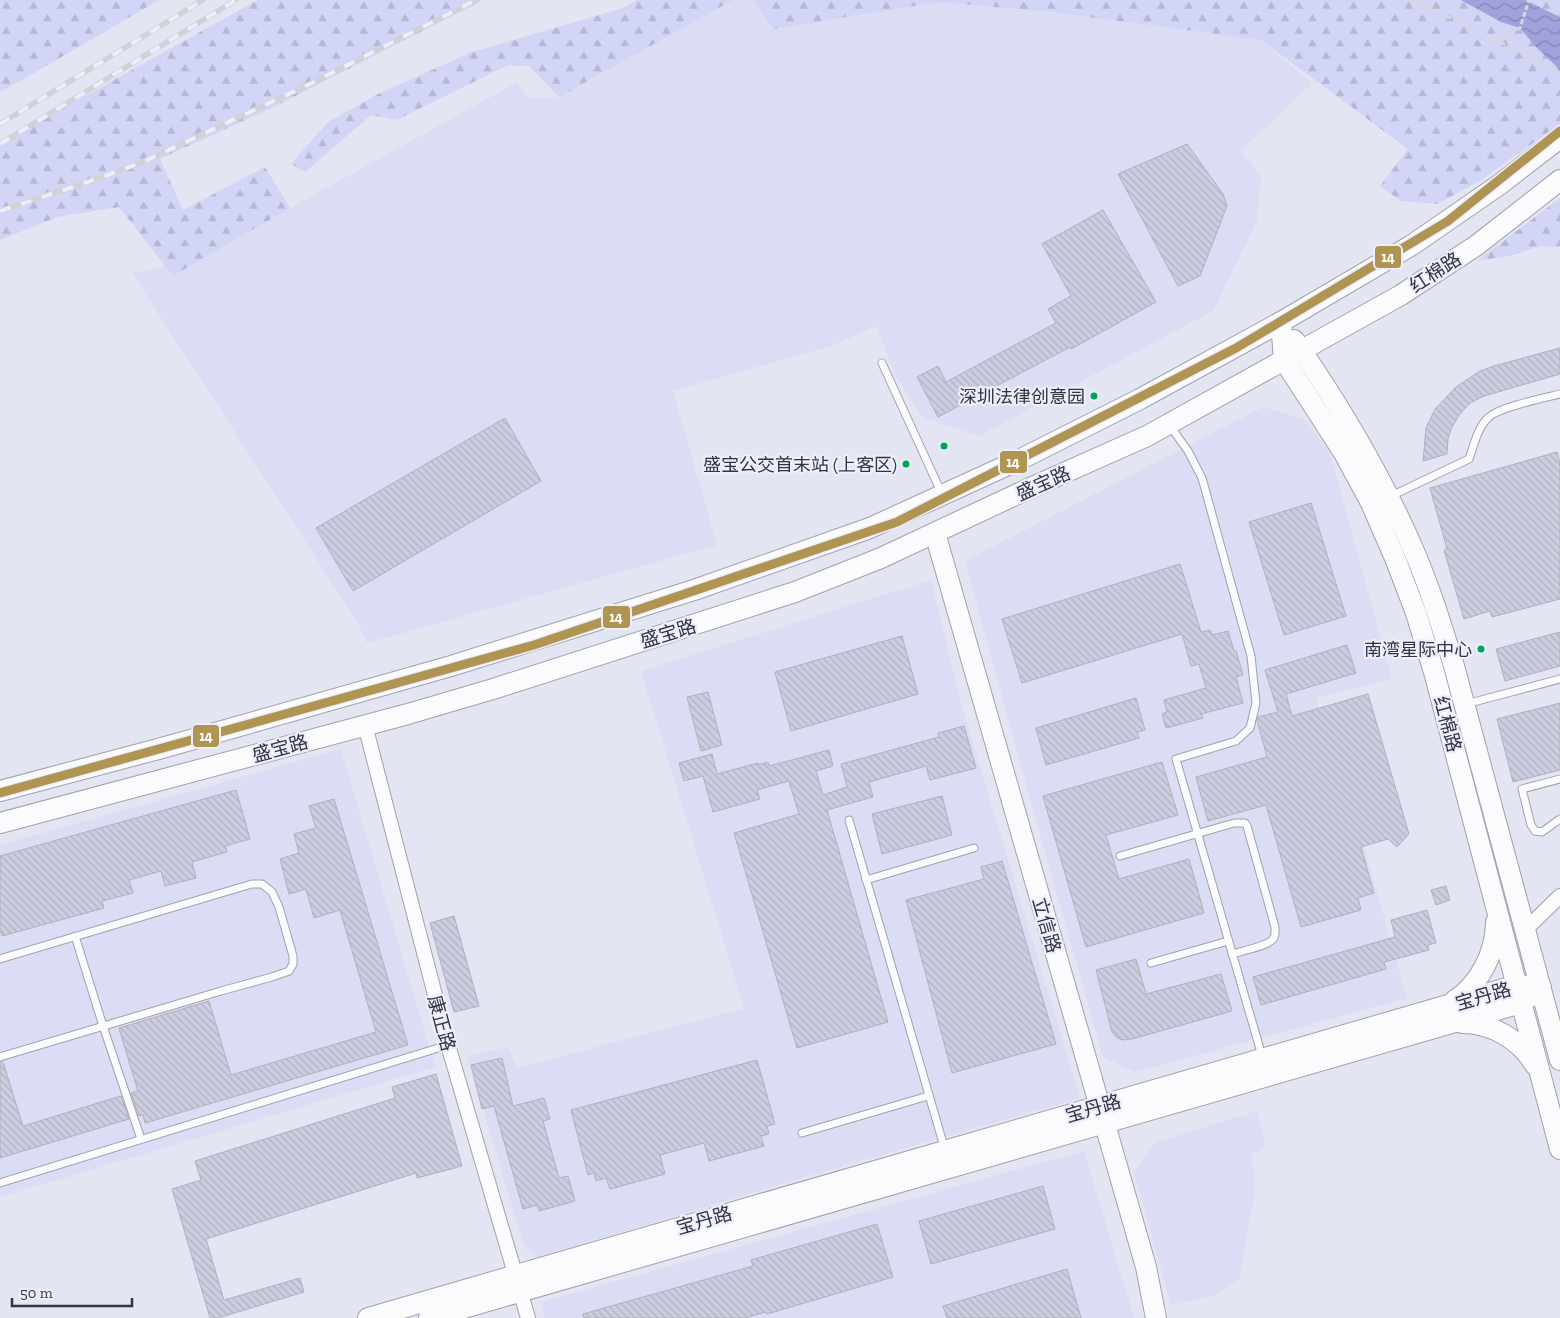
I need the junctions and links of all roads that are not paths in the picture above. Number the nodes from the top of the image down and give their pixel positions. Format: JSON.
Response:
{"nodes":[{"id":1,"x":1560,"y":138,"type":"edge"},
{"id":2,"x":1560,"y":180,"type":"edge"},
{"id":3,"x":1281,"y":322,"type":"junction"},
{"id":4,"x":1292,"y":355,"type":"junction"},
{"id":5,"x":882,"y":363,"type":"dead end"},
{"id":6,"x":1560,"y":394,"type":"edge"},
{"id":7,"x":1168,"y":424,"type":"junction"},
{"id":8,"x":943,"y":495,"type":"junction"},
{"id":9,"x":1389,"y":497,"type":"junction"},
{"id":10,"x":934,"y":533,"type":"junction"},
{"id":11,"x":1560,"y":679,"type":"edge"},
{"id":12,"x":1465,"y":704,"type":"junction"},
{"id":13,"x":365,"y":725,"type":"junction"},
{"id":14,"x":1560,"y":779,"type":"edge"},
{"id":15,"x":0,"y":791,"type":"edge"},
{"id":16,"x":1560,"y":819,"type":"edge"},
{"id":17,"x":849,"y":820,"type":"dead end"},
{"id":18,"x":0,"y":823,"type":"edge"},
{"id":19,"x":1197,"y":833,"type":"junction"},
{"id":20,"x":974,"y":848,"type":"dead end"},
{"id":21,"x":1120,"y":856,"type":"dead end"},
{"id":22,"x":866,"y":880,"type":"junction"},
{"id":23,"x":1560,"y":896,"type":"edge"},
{"id":24,"x":1496,"y":905,"type":"junction"},
{"id":25,"x":1525,"y":930,"type":"junction"},
{"id":26,"x":75,"y":936,"type":"junction"},
{"id":27,"x":1228,"y":941,"type":"junction"},
{"id":28,"x":1232,"y":954,"type":"junction"},
{"id":29,"x":0,"y":959,"type":"edge"},
{"id":30,"x":1151,"y":963,"type":"dead end"},
{"id":31,"x":1541,"y":988,"type":"junction"},
{"id":32,"x":1519,"y":994,"type":"junction"},
{"id":33,"x":1450,"y":1014,"type":"junction"},
{"id":34,"x":103,"y":1026,"type":"junction"},
{"id":35,"x":448,"y":1045,"type":"junction"},
{"id":36,"x":0,"y":1057,"type":"edge"},
{"id":37,"x":1560,"y":1060,"type":"edge"},
{"id":38,"x":1266,"y":1067,"type":"junction"},
{"id":39,"x":1540,"y":1073,"type":"junction"},
{"id":40,"x":928,"y":1096,"type":"junction"},
{"id":41,"x":1102,"y":1115,"type":"junction"},
{"id":42,"x":802,"y":1133,"type":"dead end"},
{"id":43,"x":141,"y":1139,"type":"junction"},
{"id":44,"x":1560,"y":1149,"type":"edge"},
{"id":45,"x":945,"y":1151,"type":"junction"},
{"id":46,"x":0,"y":1183,"type":"edge"},
{"id":47,"x":518,"y":1283,"type":"junction"},
{"id":48,"x":368,"y":1318,"type":"edge"},
{"id":49,"x":429,"y":1318,"type":"edge"},
{"id":50,"x":528,"y":1318,"type":"edge"},
{"id":51,"x":1156,"y":1318,"type":"edge"}],
"edges":[{"from":1,"to":3,"type":"main road","name":"红棉路"},
{"from":2,"to":4,"type":"main road","name":"红棉路"},
{"from":3,"to":4,"type":"main road","name":"红棉路"},
{"from":3,"to":8,"type":"main road","name":"盛宝路"},
{"from":4,"to":7,"type":"main road","name":"盛宝路"},
{"from":4,"to":9,"type":"main road","name":"红棉路"},
{"from":4,"to":24,"type":"main road","name":"红棉路"},
{"from":5,"to":8,"type":"lane"},
{"from":6,"to":9,"type":"lane"},
{"from":7,"to":10,"type":"main road","name":"盛宝路"},
{"from":7,"to":19,"type":"lane"},
{"from":8,"to":15,"type":"main road","name":"盛宝路"},
{"from":9,"to":12,"type":"main road","name":"红棉路"},
{"from":10,"to":13,"type":"main road","name":"盛宝路"},
{"from":10,"to":41,"type":"main road","name":"立信路"},
{"from":11,"to":12,"type":"lane"},
{"from":12,"to":25,"type":"main road","name":"红棉路"},
{"from":13,"to":18,"type":"main road","name":"盛宝路"},
{"from":13,"to":35,"type":"street","name":"康正路"},
{"from":14,"to":16,"type":"lane"},
{"from":17,"to":22,"type":"lane"},
{"from":19,"to":21,"type":"lane"},
{"from":19,"to":27,"type":"lane"},
{"from":19,"to":28,"type":"lane"},
{"from":20,"to":22,"type":"lane"},
{"from":22,"to":40,"type":"lane"},
{"from":23,"to":25,"type":"street"},
{"from":24,"to":32,"type":"main road","name":"红棉路"},
{"from":24,"to":33,"type":"main road"},
{"from":25,"to":31,"type":"main road","name":"红棉路"},
{"from":26,"to":29,"type":"lane"},
{"from":26,"to":34,"type":"lane"},
{"from":26,"to":34,"type":"lane"},
{"from":27,"to":28,"type":"lane"},
{"from":27,"to":30,"type":"lane"},
{"from":28,"to":38,"type":"lane"},
{"from":31,"to":32,"type":"main road","name":"宝丹路"},
{"from":31,"to":37,"type":"main road","name":"红棉路"},
{"from":32,"to":33,"type":"main road","name":"宝丹路"},
{"from":32,"to":39,"type":"main road","name":"红棉路"},
{"from":33,"to":38,"type":"main road","name":"宝丹路"},
{"from":33,"to":39,"type":"main road"},
{"from":34,"to":36,"type":"lane"},
{"from":34,"to":43,"type":"lane"},
{"from":35,"to":43,"type":"lane"},
{"from":35,"to":47,"type":"street","name":"康正路"},
{"from":38,"to":41,"type":"main road","name":"宝丹路"},
{"from":39,"to":44,"type":"main road","name":"红棉路"},
{"from":40,"to":42,"type":"lane"},
{"from":40,"to":45,"type":"lane"},
{"from":41,"to":45,"type":"main road","name":"宝丹路"},
{"from":41,"to":47,"type":"main road","name":"宝丹路"},
{"from":41,"to":51,"type":"main road","name":"立信路"},
{"from":43,"to":46,"type":"lane"},
{"from":45,"to":47,"type":"main road","name":"宝丹路"},
{"from":47,"to":48,"type":"main road","name":"宝丹路"},
{"from":47,"to":49,"type":"main road","name":"宝丹路"},
{"from":47,"to":50,"type":"street","name":"康正路"}]}
